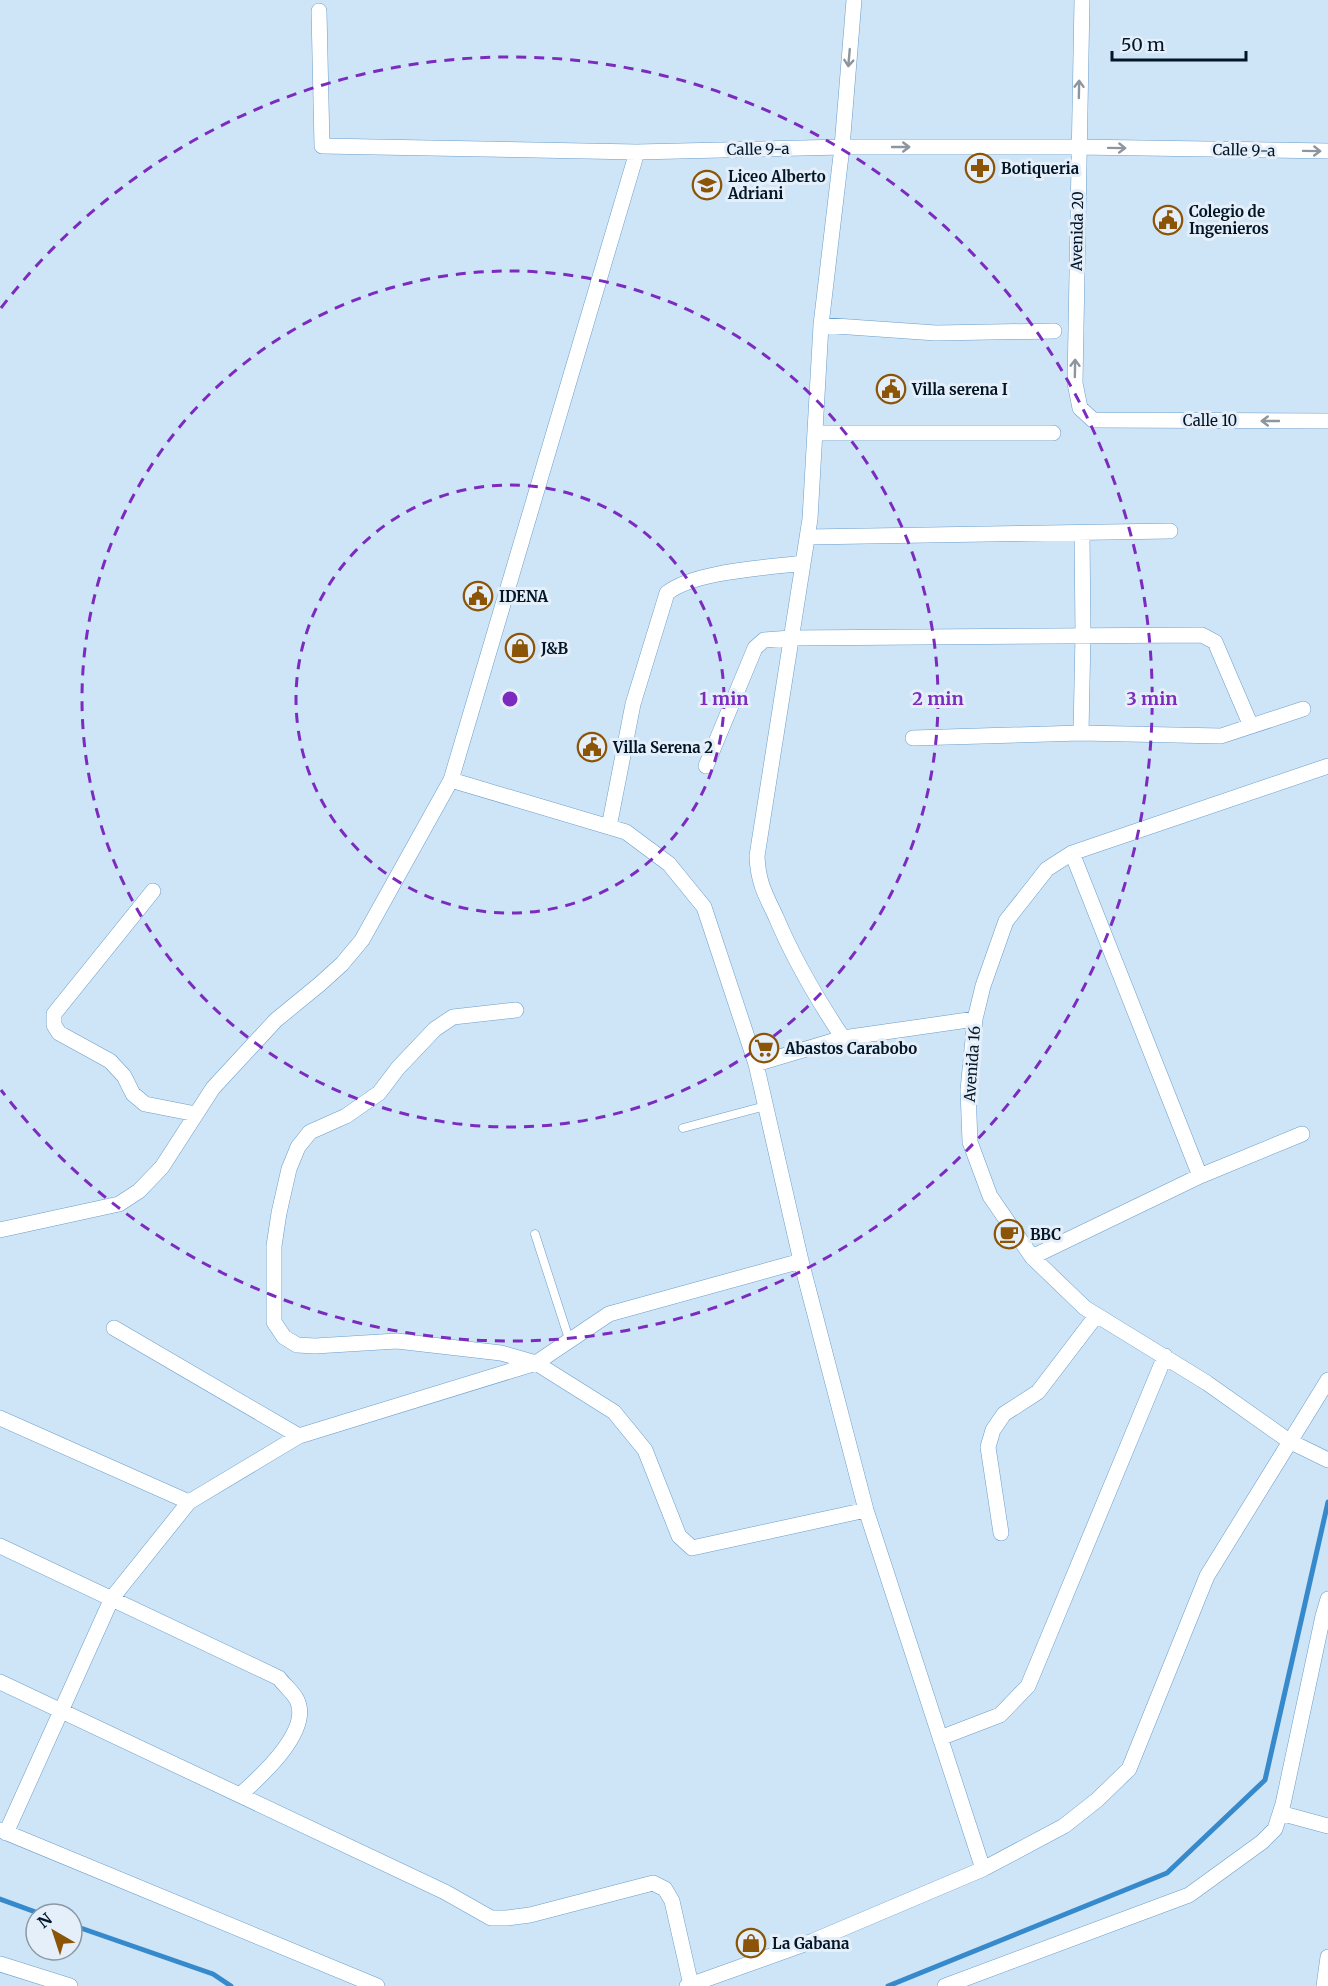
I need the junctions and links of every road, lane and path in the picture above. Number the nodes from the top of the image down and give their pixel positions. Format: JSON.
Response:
{"nodes":[{"id":1,"x":854,"y":0,"type":"edge"},
{"id":2,"x":1082,"y":0,"type":"edge"},
{"id":3,"x":319,"y":11,"type":"dead end"},
{"id":4,"x":842,"y":147,"type":"junction"},
{"id":5,"x":1078,"y":147,"type":"junction"},
{"id":6,"x":1328,"y":151,"type":"edge"},
{"id":7,"x":637,"y":152,"type":"junction"},
{"id":8,"x":821,"y":325,"type":"junction"},
{"id":9,"x":1054,"y":331,"type":"dead end"},
{"id":10,"x":1093,"y":420,"type":"joint"},
{"id":11,"x":1328,"y":421,"type":"edge"},
{"id":12,"x":815,"y":433,"type":"junction"},
{"id":13,"x":1053,"y":433,"type":"dead end"},
{"id":14,"x":1170,"y":531,"type":"dead end"},
{"id":15,"x":1082,"y":533,"type":"junction"},
{"id":16,"x":807,"y":537,"type":"junction"},
{"id":17,"x":803,"y":563,"type":"junction"},
{"id":18,"x":1083,"y":635,"type":"junction"},
{"id":19,"x":791,"y":638,"type":"junction"},
{"id":20,"x":1303,"y":709,"type":"dead end"},
{"id":21,"x":1251,"y":726,"type":"junction"},
{"id":22,"x":1081,"y":734,"type":"junction"},
{"id":23,"x":913,"y":738,"type":"dead end"},
{"id":24,"x":706,"y":766,"type":"dead end"},
{"id":25,"x":1328,"y":766,"type":"edge"},
{"id":26,"x":451,"y":780,"type":"junction"},
{"id":27,"x":609,"y":827,"type":"junction"},
{"id":28,"x":1072,"y":853,"type":"junction"},
{"id":29,"x":153,"y":891,"type":"dead end"},
{"id":30,"x":516,"y":1010,"type":"dead end"},
{"id":31,"x":975,"y":1018,"type":"junction"},
{"id":32,"x":843,"y":1038,"type":"junction"},
{"id":33,"x":756,"y":1064,"type":"junction"},
{"id":34,"x":765,"y":1106,"type":"junction"},
{"id":35,"x":196,"y":1114,"type":"junction"},
{"id":36,"x":684,"y":1128,"type":"dead end"},
{"id":37,"x":1302,"y":1134,"type":"dead end"},
{"id":38,"x":1200,"y":1176,"type":"junction"},
{"id":39,"x":0,"y":1230,"type":"edge"},
{"id":40,"x":534,"y":1234,"type":"dead end"},
{"id":41,"x":1032,"y":1257,"type":"junction"},
{"id":42,"x":801,"y":1261,"type":"junction"},
{"id":43,"x":1096,"y":1316,"type":"junction"},
{"id":44,"x":114,"y":1328,"type":"dead end"},
{"id":45,"x":570,"y":1341,"type":"junction"},
{"id":46,"x":1165,"y":1356,"type":"junction"},
{"id":47,"x":536,"y":1363,"type":"junction"},
{"id":48,"x":1328,"y":1380,"type":"edge"},
{"id":49,"x":0,"y":1418,"type":"edge"},
{"id":50,"x":299,"y":1436,"type":"junction"},
{"id":51,"x":1289,"y":1442,"type":"junction"},
{"id":52,"x":1328,"y":1461,"type":"edge"},
{"id":53,"x":189,"y":1502,"type":"junction"},
{"id":54,"x":866,"y":1510,"type":"junction"},
{"id":55,"x":1001,"y":1533,"type":"dead end"},
{"id":56,"x":0,"y":1546,"type":"edge"},
{"id":57,"x":112,"y":1598,"type":"junction"},
{"id":58,"x":1328,"y":1599,"type":"edge"},
{"id":59,"x":0,"y":1682,"type":"edge"},
{"id":60,"x":60,"y":1710,"type":"junction"},
{"id":61,"x":940,"y":1738,"type":"junction"},
{"id":62,"x":240,"y":1795,"type":"junction"},
{"id":63,"x":1280,"y":1813,"type":"junction"},
{"id":64,"x":1328,"y":1826,"type":"edge"},
{"id":65,"x":3,"y":1831,"type":"edge"},
{"id":66,"x":983,"y":1869,"type":"junction"},
{"id":67,"x":1328,"y":1957,"type":"edge"},
{"id":68,"x":0,"y":1964,"type":"edge"},
{"id":69,"x":70,"y":1986,"type":"edge"},
{"id":70,"x":377,"y":1986,"type":"edge"},
{"id":71,"x":689,"y":1986,"type":"edge"},
{"id":72,"x":945,"y":1986,"type":"edge"},
{"id":73,"x":1324,"y":1986,"type":"edge"}],
"edges":[{"from":1,"to":4,"type":"street","one_way":true},
{"from":5,"to":2,"type":"street","name":"Avenida 20","one_way":true},
{"from":3,"to":7,"type":"street","name":"Calle 9-a"},
{"from":4,"to":5,"type":"street","name":"Calle 9-a","one_way":true},
{"from":4,"to":7,"type":"street","name":"Calle 9-a"},
{"from":4,"to":8,"type":"street"},
{"from":5,"to":6,"type":"street","name":"Calle 9-a","one_way":true},
{"from":10,"to":5,"type":"street","name":"Avenida 20","one_way":true},
{"from":7,"to":26,"type":"street"},
{"from":8,"to":9,"type":"street"},
{"from":8,"to":12,"type":"street"},
{"from":11,"to":10,"type":"street","name":"Calle 10","one_way":true},
{"from":12,"to":13,"type":"street"},
{"from":12,"to":16,"type":"street"},
{"from":14,"to":15,"type":"street"},
{"from":15,"to":16,"type":"street"},
{"from":15,"to":18,"type":"street"},
{"from":16,"to":17,"type":"street"},
{"from":17,"to":19,"type":"street"},
{"from":17,"to":27,"type":"street"},
{"from":18,"to":19,"type":"street"},
{"from":18,"to":21,"type":"street"},
{"from":18,"to":22,"type":"street"},
{"from":19,"to":24,"type":"street"},
{"from":19,"to":32,"type":"street"},
{"from":20,"to":21,"type":"street"},
{"from":21,"to":22,"type":"street"},
{"from":22,"to":23,"type":"street"},
{"from":25,"to":28,"type":"street","name":"Avenida 16"},
{"from":26,"to":27,"type":"street"},
{"from":26,"to":35,"type":"street"},
{"from":27,"to":33,"type":"street"},
{"from":28,"to":31,"type":"street","name":"Avenida 16"},
{"from":28,"to":38,"type":"street"},
{"from":29,"to":35,"type":"street"},
{"from":30,"to":47,"type":"street"},
{"from":31,"to":32,"type":"street"},
{"from":31,"to":41,"type":"street","name":"Avenida 16"},
{"from":32,"to":33,"type":"street"},
{"from":33,"to":34,"type":"street"},
{"from":34,"to":36,"type":"lane"},
{"from":34,"to":42,"type":"street"},
{"from":35,"to":39,"type":"street"},
{"from":37,"to":38,"type":"street"},
{"from":38,"to":41,"type":"street"},
{"from":40,"to":45,"type":"lane"},
{"from":41,"to":43,"type":"street","name":"Avenida 16"},
{"from":42,"to":45,"type":"street"},
{"from":42,"to":54,"type":"street"},
{"from":43,"to":46,"type":"street","name":"Avenida 16"},
{"from":43,"to":55,"type":"street"},
{"from":44,"to":50,"type":"street"},
{"from":45,"to":47,"type":"street"},
{"from":46,"to":51,"type":"street","name":"Avenida 16"},
{"from":46,"to":61,"type":"street"},
{"from":47,"to":50,"type":"street"},
{"from":47,"to":54,"type":"street"},
{"from":48,"to":51,"type":"street"},
{"from":49,"to":53,"type":"street"},
{"from":50,"to":53,"type":"street"},
{"from":51,"to":52,"type":"street","name":"Avenida 16"},
{"from":51,"to":66,"type":"street"},
{"from":53,"to":57,"type":"street"},
{"from":54,"to":61,"type":"street"},
{"from":56,"to":57,"type":"street"},
{"from":57,"to":60,"type":"street"},
{"from":57,"to":62,"type":"street"},
{"from":58,"to":63,"type":"street"},
{"from":59,"to":60,"type":"street"},
{"from":60,"to":62,"type":"street"},
{"from":60,"to":65,"type":"street"},
{"from":61,"to":66,"type":"street"},
{"from":62,"to":71,"type":"street"},
{"from":63,"to":64,"type":"street"},
{"from":63,"to":72,"type":"street"},
{"from":65,"to":70,"type":"street"},
{"from":66,"to":71,"type":"street"},
{"from":67,"to":73,"type":"street"},
{"from":68,"to":69,"type":"street"}]}
